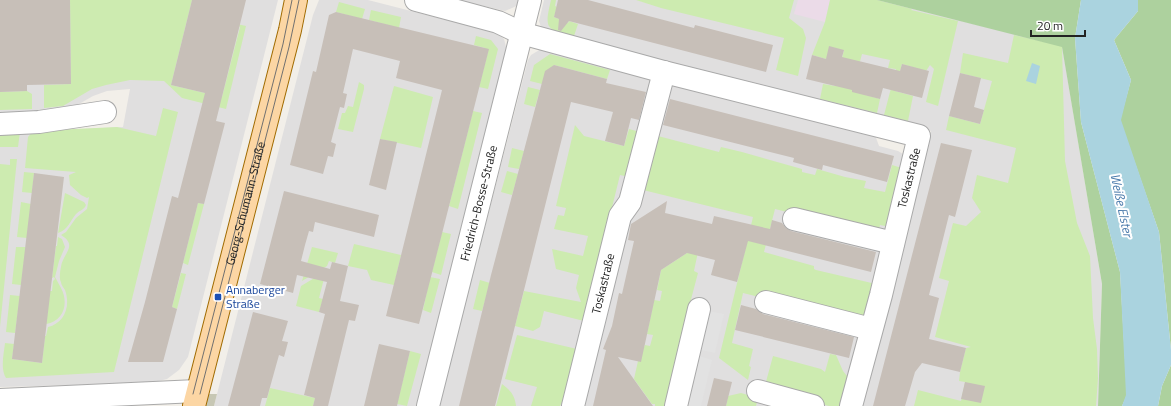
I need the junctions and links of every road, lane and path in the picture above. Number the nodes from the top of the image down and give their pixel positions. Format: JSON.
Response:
{"nodes":[{"id":1,"x":296,"y":0,"type":"edge"},
{"id":2,"x":416,"y":0,"type":"edge"},
{"id":3,"x":530,"y":0,"type":"edge"},
{"id":4,"x":521,"y":33,"type":"junction"},
{"id":5,"x":664,"y":72,"type":"junction"},
{"id":6,"x":105,"y":112,"type":"dead end"},
{"id":7,"x":0,"y":124,"type":"edge"},
{"id":8,"x":794,"y":218,"type":"dead end"},
{"id":9,"x":893,"y":243,"type":"junction"},
{"id":10,"x":766,"y":302,"type":"dead end"},
{"id":11,"x":699,"y":309,"type":"dead end"},
{"id":12,"x":871,"y":329,"type":"junction"},
{"id":13,"x":758,"y":391,"type":"dead end"},
{"id":14,"x":196,"y":399,"type":"edge"},
{"id":15,"x":0,"y":400,"type":"edge"},
{"id":16,"x":428,"y":406,"type":"edge"},
{"id":17,"x":573,"y":406,"type":"edge"},
{"id":18,"x":676,"y":406,"type":"edge"},
{"id":19,"x":813,"y":406,"type":"edge"},
{"id":20,"x":851,"y":406,"type":"edge"}],
"edges":[{"from":1,"to":14,"type":"main road","name":"Georg-Schumann-Straße"},
{"from":2,"to":4,"type":"street","name":"Toskastraße"},
{"from":3,"to":4,"type":"street","name":"Friedrich-Bosse-Straße"},
{"from":4,"to":5,"type":"street","name":"Toskastraße"},
{"from":4,"to":16,"type":"street","name":"Friedrich-Bosse-Straße"},
{"from":5,"to":9,"type":"street","name":"Toskastraße"},
{"from":5,"to":17,"type":"street","name":"Toskastraße"},
{"from":6,"to":7,"type":"street"},
{"from":8,"to":9,"type":"street"},
{"from":9,"to":12,"type":"street","name":"Toskastraße"},
{"from":10,"to":12,"type":"street"},
{"from":11,"to":18,"type":"street"},
{"from":12,"to":20,"type":"street","name":"Toskastraße"},
{"from":13,"to":19,"type":"street"},
{"from":14,"to":15,"type":"street"}]}
